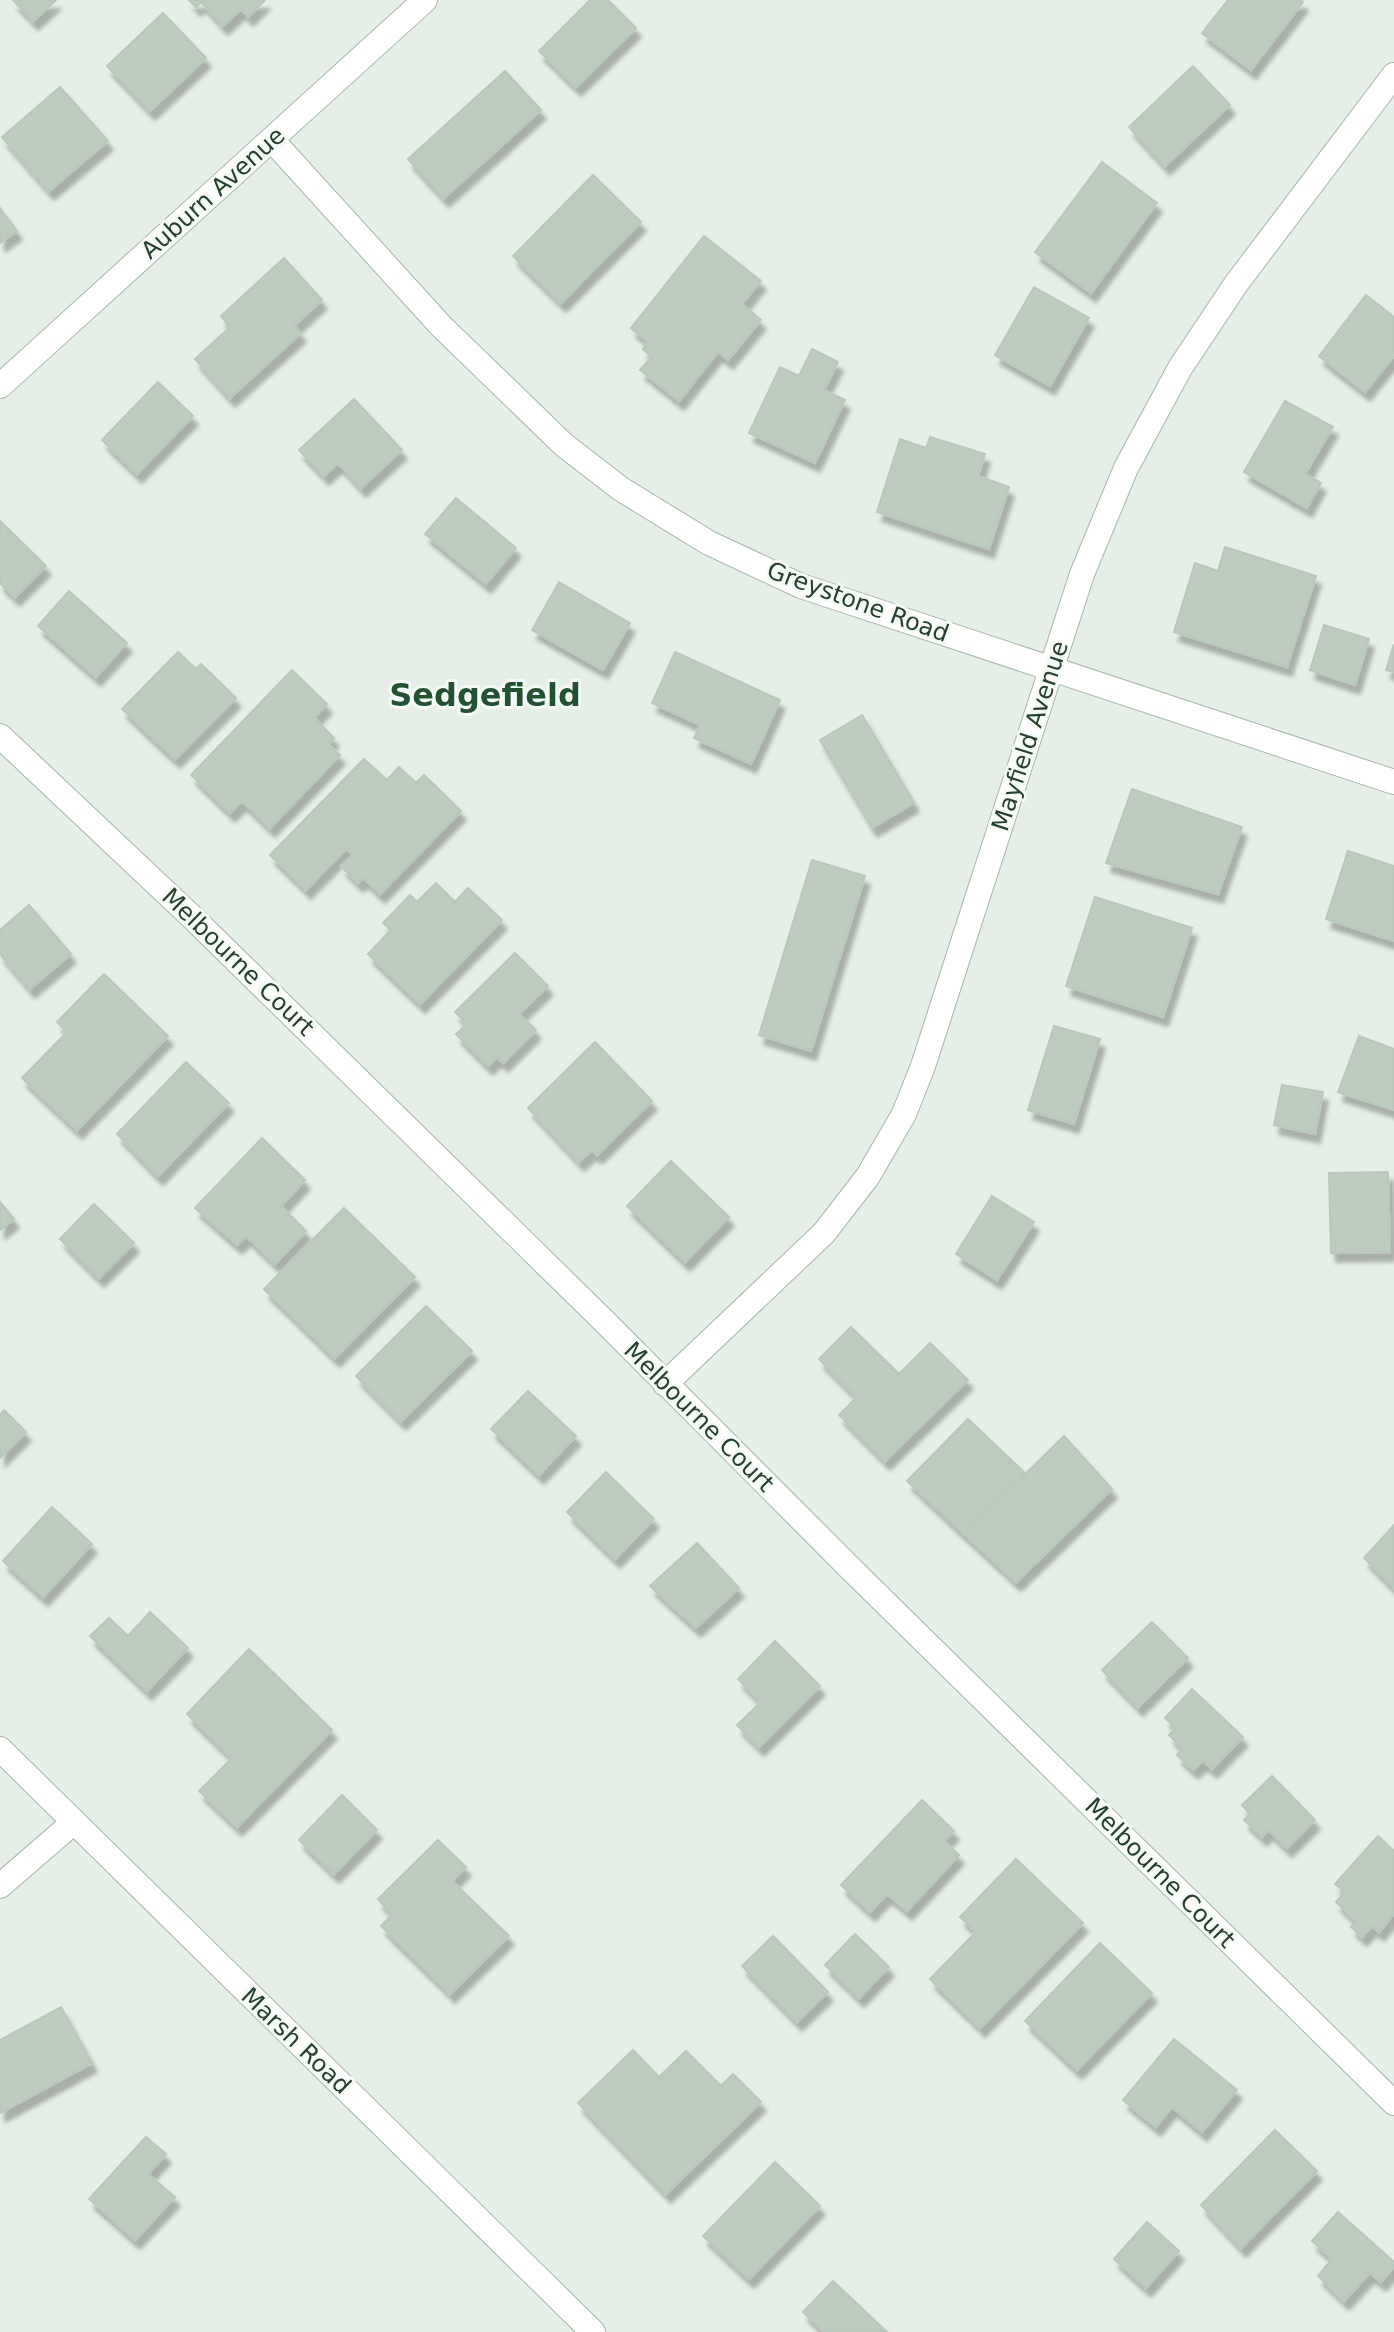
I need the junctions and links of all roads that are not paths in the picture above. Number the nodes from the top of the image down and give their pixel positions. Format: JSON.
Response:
{"nodes":[{"id":1,"x":425,"y":0,"type":"edge"},
{"id":2,"x":1394,"y":75,"type":"edge"},
{"id":3,"x":272,"y":140,"type":"junction"},
{"id":4,"x":0,"y":386,"type":"edge"},
{"id":5,"x":1052,"y":669,"type":"junction"},
{"id":6,"x":0,"y":736,"type":"edge"},
{"id":7,"x":1394,"y":782,"type":"edge"},
{"id":8,"x":665,"y":1384,"type":"junction"},
{"id":9,"x":0,"y":1749,"type":"edge"},
{"id":10,"x":74,"y":1822,"type":"junction"},
{"id":11,"x":0,"y":1886,"type":"edge"},
{"id":12,"x":1394,"y":2103,"type":"edge"},
{"id":13,"x":593,"y":2332,"type":"edge"}],
"edges":[{"from":1,"to":3,"type":"street","name":"Auburn Avenue"},
{"from":2,"to":5,"type":"street","name":"Mayfield Avenue"},
{"from":3,"to":4,"type":"street","name":"Auburn Avenue"},
{"from":3,"to":5,"type":"street","name":"Greystone Road"},
{"from":5,"to":7,"type":"street","name":"Greystone Road"},
{"from":5,"to":8,"type":"street","name":"Mayfield Avenue"},
{"from":6,"to":8,"type":"street","name":"Melbourne Court"},
{"from":8,"to":12,"type":"street","name":"Melbourne Court"},
{"from":9,"to":10,"type":"street","name":"Marsh Road"},
{"from":10,"to":11,"type":"street"},
{"from":10,"to":13,"type":"street","name":"Marsh Road"}]}
